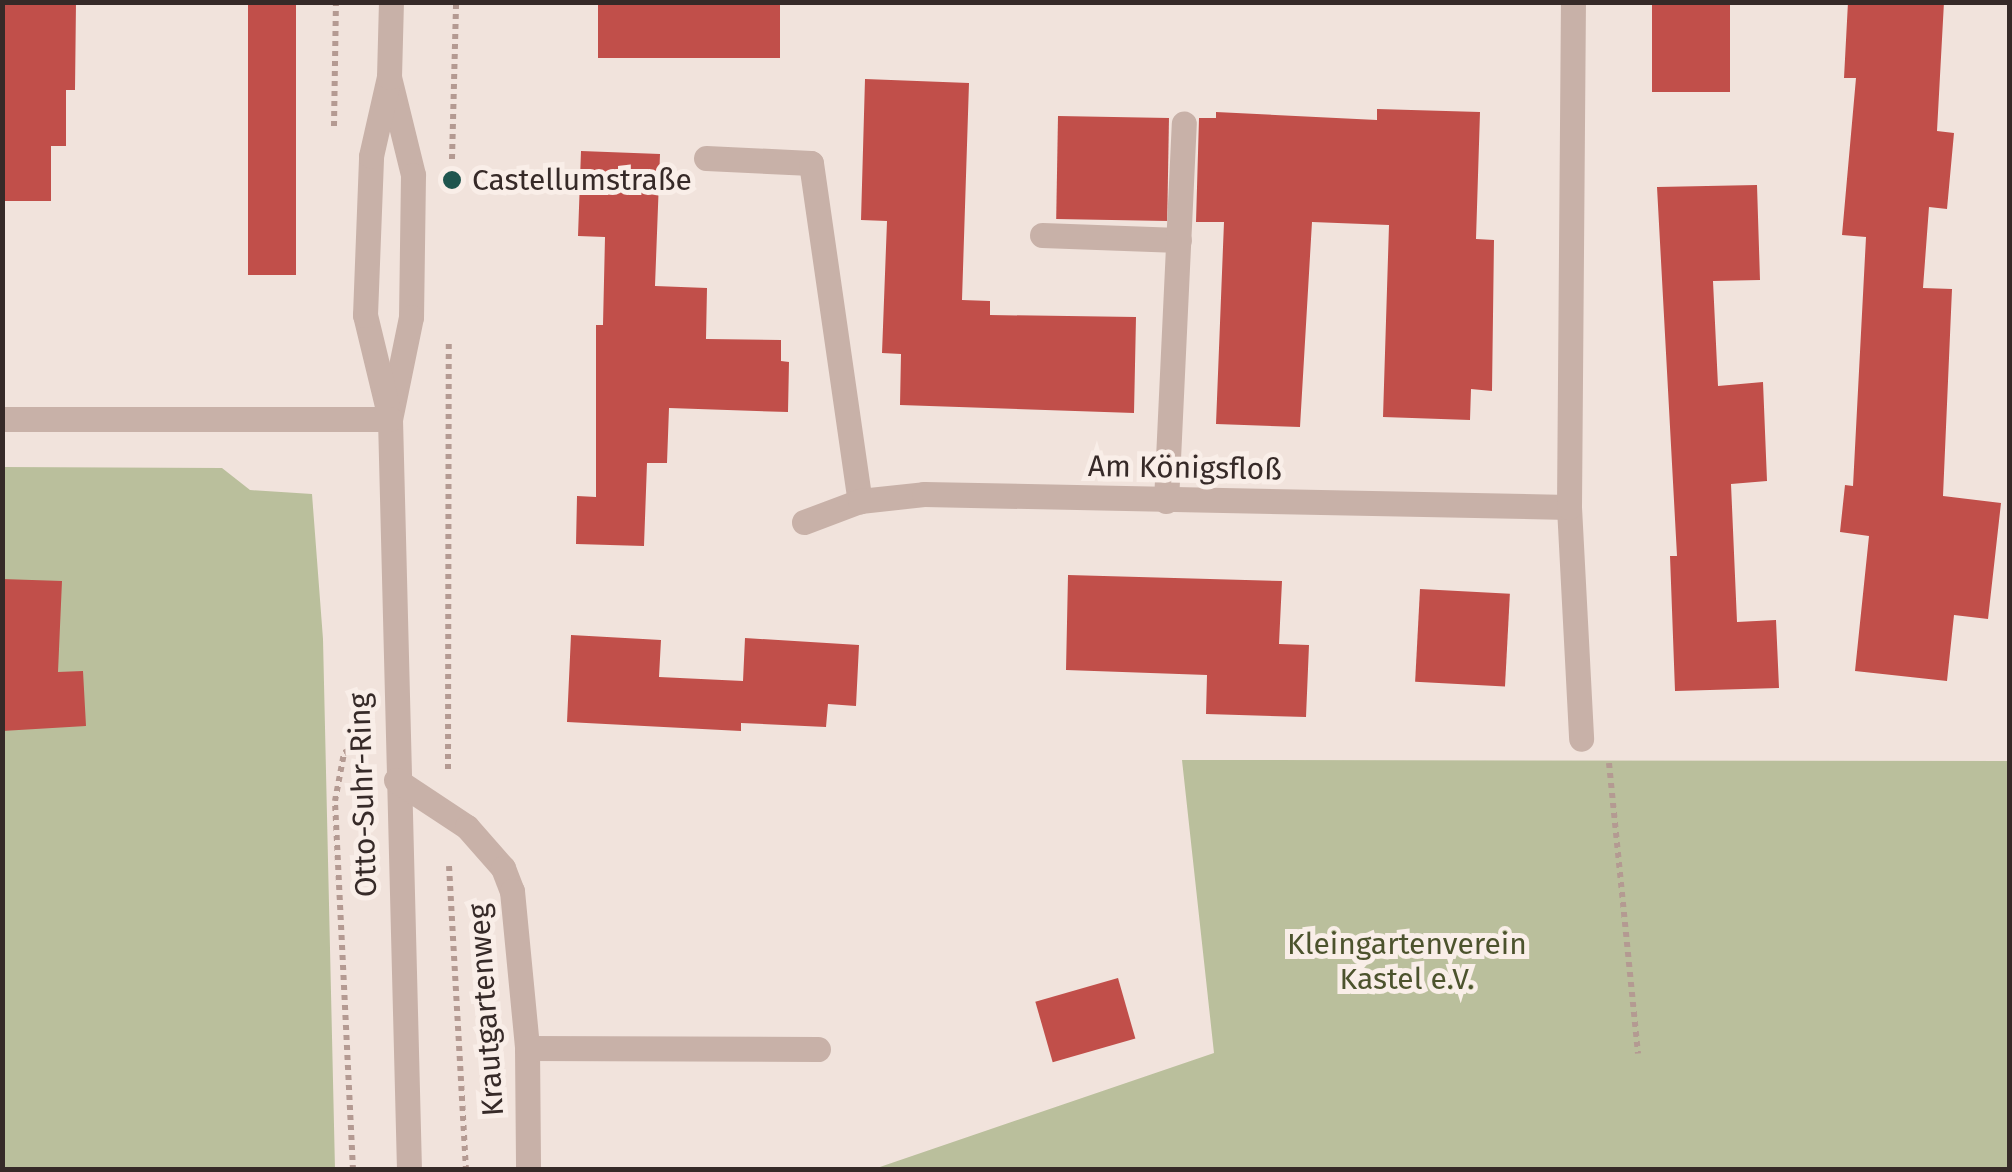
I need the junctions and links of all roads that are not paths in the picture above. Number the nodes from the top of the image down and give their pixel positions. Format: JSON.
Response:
{"nodes":[{"id":1,"x":391,"y":2,"type":"edge"},
{"id":2,"x":1573,"y":2,"type":"edge"},
{"id":3,"x":388,"y":76,"type":"junction"},
{"id":4,"x":1184,"y":123,"type":"dead end"},
{"id":5,"x":706,"y":158,"type":"dead end"},
{"id":6,"x":1042,"y":235,"type":"dead end"},
{"id":7,"x":1179,"y":240,"type":"junction"},
{"id":8,"x":2,"y":419,"type":"edge"},
{"id":9,"x":390,"y":419,"type":"junction"},
{"id":10,"x":860,"y":501,"type":"junction"},
{"id":11,"x":1166,"y":502,"type":"junction"},
{"id":12,"x":1570,"y":507,"type":"junction"},
{"id":13,"x":804,"y":522,"type":"dead end"},
{"id":14,"x":1581,"y":739,"type":"road end"},
{"id":15,"x":396,"y":780,"type":"junction"},
{"id":16,"x":526,"y":1048,"type":"junction"},
{"id":17,"x":818,"y":1048,"type":"dead end"},
{"id":18,"x":409,"y":1170,"type":"edge"},
{"id":19,"x":528,"y":1170,"type":"edge"}],
"edges":[{"from":1,"to":3,"type":"street","name":"Otto-Suhr-Ring"},
{"from":2,"to":12,"type":"street"},
{"from":3,"to":9,"type":"street","name":"Otto-Suhr-Ring"},
{"from":3,"to":9,"type":"street","name":"Otto-Suhr-Ring"},
{"from":4,"to":7,"type":"street"},
{"from":5,"to":10,"type":"street"},
{"from":6,"to":7,"type":"street"},
{"from":7,"to":11,"type":"street"},
{"from":8,"to":9,"type":"street"},
{"from":9,"to":15,"type":"street","name":"Otto-Suhr-Ring"},
{"from":10,"to":11,"type":"street","name":"Am Königsfloß"},
{"from":10,"to":13,"type":"street","name":"Am Königsfloß"},
{"from":11,"to":12,"type":"street","name":"Am Königsfloß"},
{"from":12,"to":14,"type":"street"},
{"from":15,"to":16,"type":"street","name":"Krautgartenweg"},
{"from":15,"to":18,"type":"street","name":"Otto-Suhr-Ring"},
{"from":16,"to":17,"type":"street"},
{"from":16,"to":19,"type":"street","name":"Krautgartenweg"}]}
